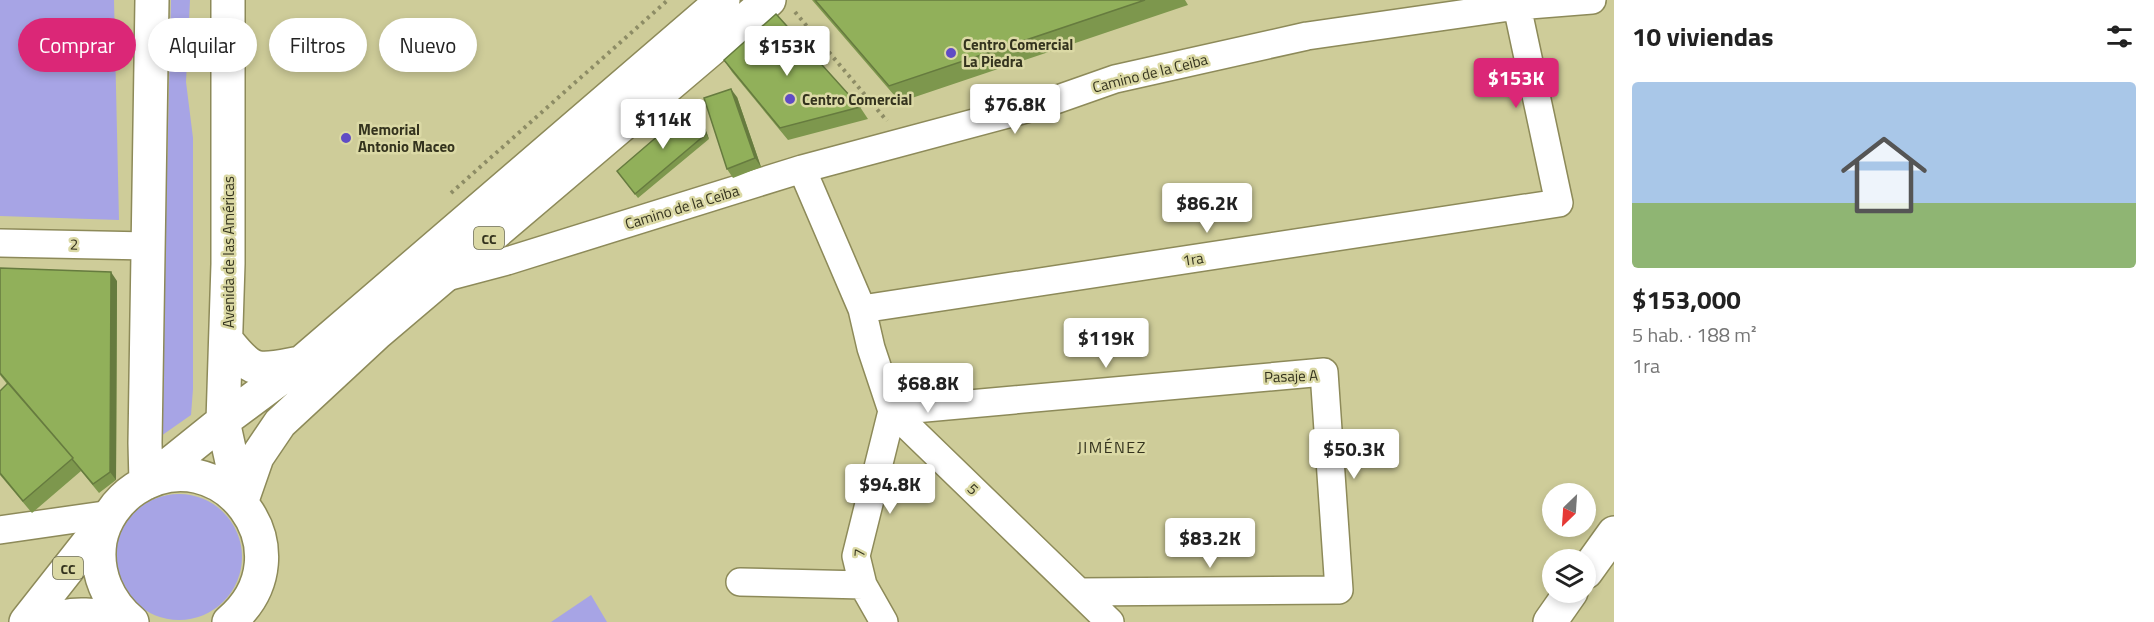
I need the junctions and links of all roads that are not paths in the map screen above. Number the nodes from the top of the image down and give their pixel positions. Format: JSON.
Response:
{"nodes":[{"id":1,"x":152,"y":0,"type":"edge"},
{"id":2,"x":228,"y":0,"type":"edge"},
{"id":3,"x":723,"y":0,"type":"edge"},
{"id":4,"x":1592,"y":0,"type":"edge"},
{"id":5,"x":781,"y":4,"type":"edge"},
{"id":6,"x":1517,"y":6,"type":"junction"},
{"id":7,"x":802,"y":169,"type":"junction"},
{"id":8,"x":0,"y":243,"type":"edge"},
{"id":9,"x":148,"y":246,"type":"junction"},
{"id":10,"x":442,"y":278,"type":"junction"},
{"id":11,"x":862,"y":309,"type":"junction"},
{"id":12,"x":227,"y":341,"type":"junction"},
{"id":13,"x":300,"y":363,"type":"junction"},
{"id":14,"x":892,"y":411,"type":"junction"},
{"id":15,"x":223,"y":422,"type":"junction"},
{"id":16,"x":146,"y":483,"type":"junction"},
{"id":17,"x":241,"y":503,"type":"junction"},
{"id":18,"x":111,"y":514,"type":"junction"},
{"id":19,"x":0,"y":530,"type":"edge"},
{"id":20,"x":1614,"y":533,"type":"edge"},
{"id":21,"x":1596,"y":558,"type":"edge"},
{"id":22,"x":740,"y":582,"type":"dead end"},
{"id":23,"x":863,"y":585,"type":"junction"},
{"id":24,"x":1080,"y":592,"type":"junction"},
{"id":25,"x":1563,"y":603,"type":"edge"},
{"id":26,"x":251,"y":607,"type":"edge"},
{"id":27,"x":26,"y":622,"type":"edge"},
{"id":28,"x":48,"y":622,"type":"edge"},
{"id":29,"x":132,"y":622,"type":"edge"},
{"id":30,"x":229,"y":622,"type":"edge"},
{"id":31,"x":884,"y":622,"type":"edge"},
{"id":32,"x":1110,"y":622,"type":"edge"},
{"id":33,"x":1550,"y":622,"type":"edge"}],
"edges":[{"from":1,"to":9,"type":"main road"},
{"from":2,"to":12,"type":"main road","name":"Avenida de las Américas"},
{"from":3,"to":13,"type":"main road","number":"CC"},
{"from":4,"to":6,"type":"street","name":"Camino de la Ceiba"},
{"from":5,"to":10,"type":"main road","number":"CC"},
{"from":6,"to":7,"type":"street","name":"Camino de la Ceiba"},
{"from":6,"to":11,"type":"street","name":"1ra"},
{"from":7,"to":10,"type":"street","name":"Camino de la Ceiba"},
{"from":7,"to":11,"type":"street","name":"5"},
{"from":8,"to":9,"type":"street","name":"2"},
{"from":9,"to":16,"type":"main road"},
{"from":10,"to":17,"type":"main road","number":"CC"},
{"from":11,"to":14,"type":"street","name":"5"},
{"from":12,"to":13,"type":"main road"},
{"from":12,"to":15,"type":"main road","name":"Avenida de las Américas"},
{"from":13,"to":15,"type":"main road","number":"CC"},
{"from":14,"to":23,"type":"street","name":"7"},
{"from":14,"to":24,"type":"street","name":"5"},
{"from":14,"to":24,"type":"street","name":"Pasaje A"},
{"from":15,"to":16,"type":"main road","number":"CC"},
{"from":15,"to":17,"type":"main road","name":"Avenida de las Américas"},
{"from":16,"to":17,"type":"main road"},
{"from":16,"to":18,"type":"main road"},
{"from":17,"to":26,"type":"main road"},
{"from":18,"to":19,"type":"street"},
{"from":18,"to":27,"type":"main road","number":"CC"},
{"from":18,"to":29,"type":"main road"},
{"from":20,"to":21,"type":"main road"},
{"from":22,"to":23,"type":"street"},
{"from":23,"to":31,"type":"street","name":"7"},
{"from":24,"to":32,"type":"street","name":"5"},
{"from":25,"to":33,"type":"main road"},
{"from":26,"to":30,"type":"main road"},
{"from":28,"to":29,"type":"main road"}]}
